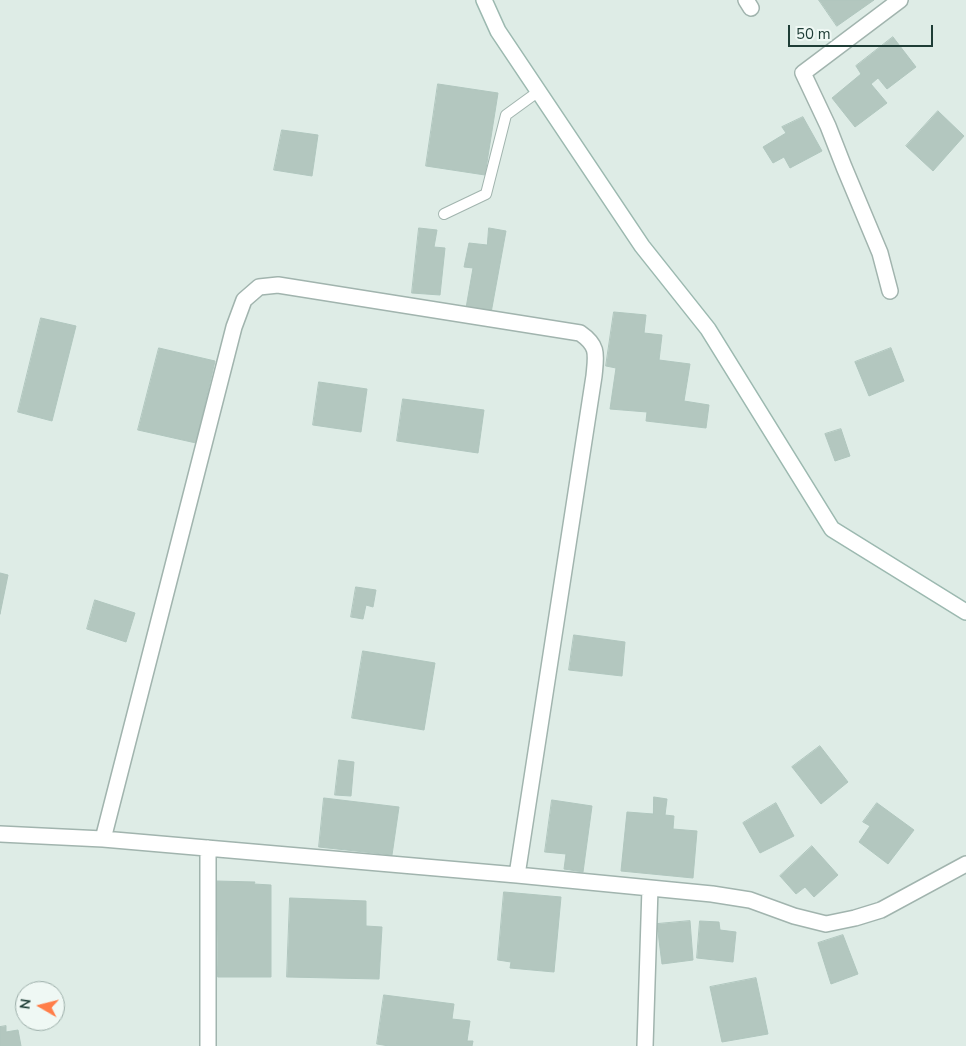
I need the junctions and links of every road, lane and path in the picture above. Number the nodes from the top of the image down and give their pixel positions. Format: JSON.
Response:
{"nodes":[{"id":1,"x":484,"y":0,"type":"edge"},
{"id":2,"x":900,"y":0,"type":"edge"},
{"id":3,"x":539,"y":91,"type":"junction"},
{"id":4,"x":444,"y":214,"type":"dead end"},
{"id":5,"x":890,"y":291,"type":"dead end"},
{"id":6,"x":966,"y":612,"type":"edge"},
{"id":7,"x":0,"y":834,"type":"edge"},
{"id":8,"x":103,"y":839,"type":"junction"},
{"id":9,"x":208,"y":848,"type":"junction"},
{"id":10,"x":966,"y":864,"type":"edge"},
{"id":11,"x":517,"y":875,"type":"junction"},
{"id":12,"x":650,"y":888,"type":"junction"},
{"id":13,"x":208,"y":1046,"type":"edge"},
{"id":14,"x":645,"y":1046,"type":"edge"}],
"edges":[{"from":1,"to":3,"type":"street"},
{"from":2,"to":5,"type":"street"},
{"from":3,"to":4,"type":"lane"},
{"from":3,"to":6,"type":"street"},
{"from":7,"to":8,"type":"street"},
{"from":8,"to":9,"type":"street"},
{"from":8,"to":11,"type":"street"},
{"from":9,"to":11,"type":"street"},
{"from":9,"to":13,"type":"street"},
{"from":10,"to":12,"type":"street"},
{"from":11,"to":12,"type":"street"},
{"from":12,"to":14,"type":"street"}]}
